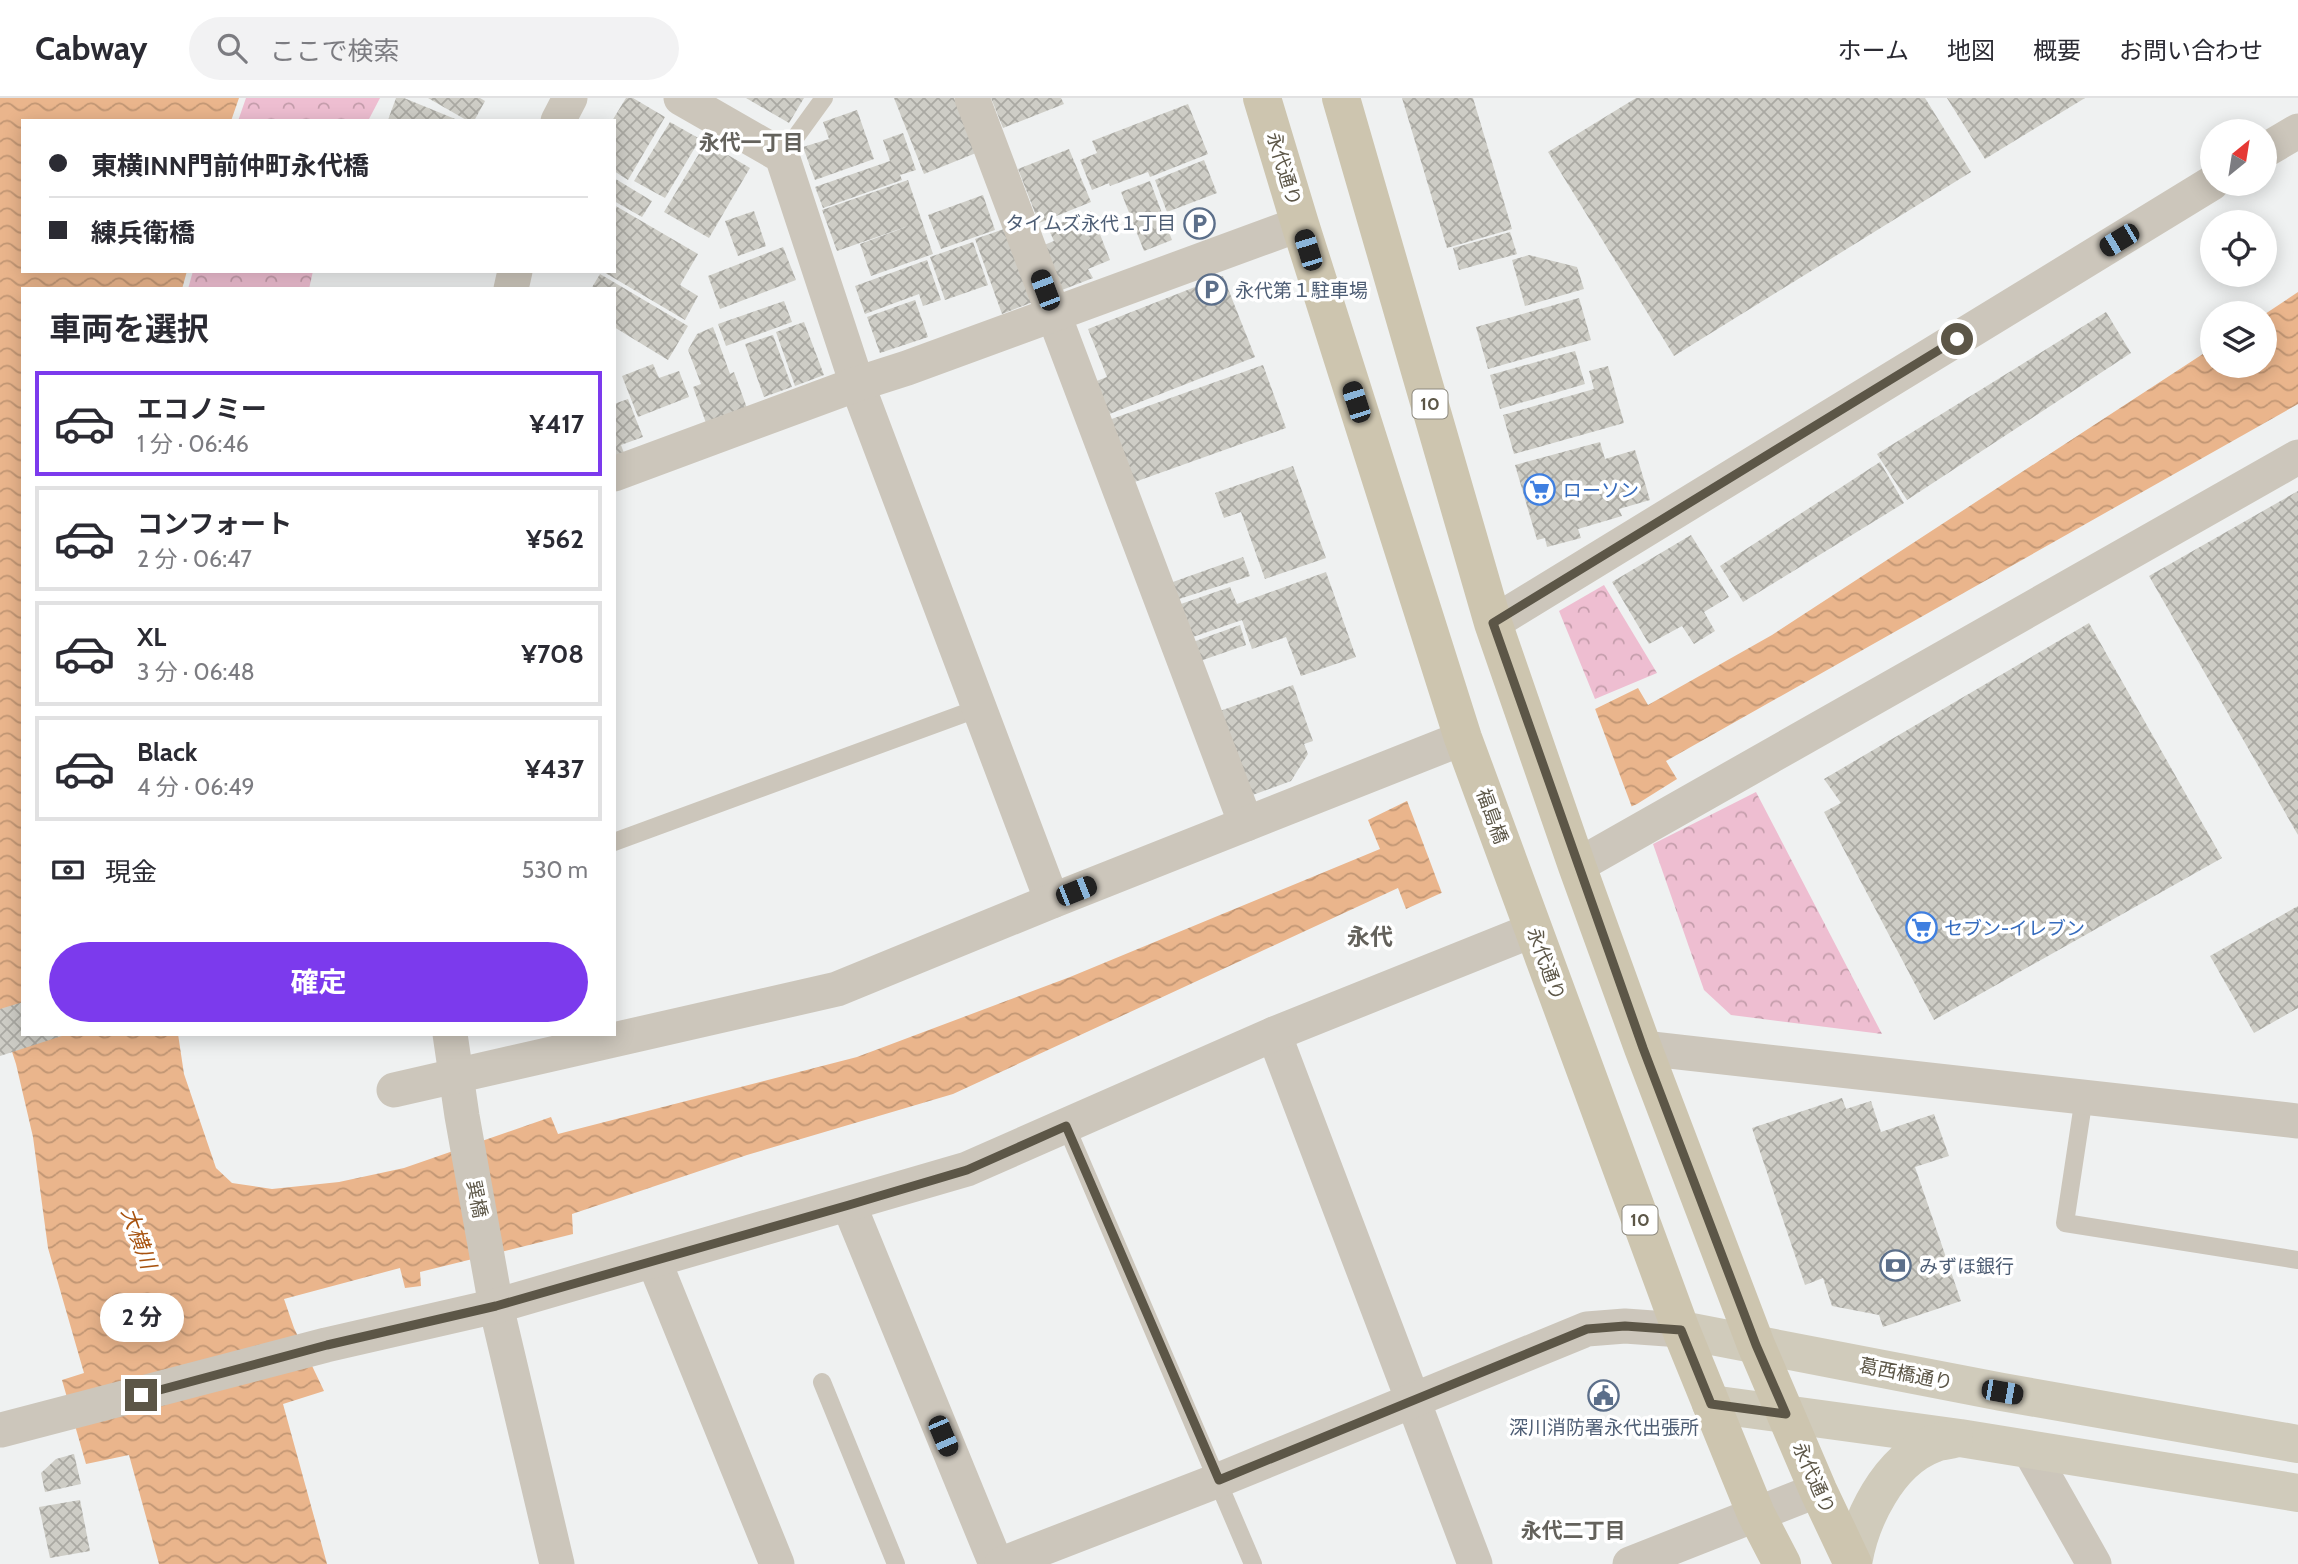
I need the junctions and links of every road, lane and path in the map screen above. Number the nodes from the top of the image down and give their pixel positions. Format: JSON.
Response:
{"nodes":[{"id":1,"x":570,"y":98,"type":"edge"},
{"id":2,"x":681,"y":98,"type":"edge"},
{"id":3,"x":824,"y":98,"type":"edge"},
{"id":4,"x":972,"y":98,"type":"edge"},
{"id":5,"x":1262,"y":98,"type":"edge"},
{"id":6,"x":1341,"y":98,"type":"edge"},
{"id":7,"x":559,"y":119,"type":"edge"},
{"id":8,"x":2298,"y":131,"type":"edge"},
{"id":9,"x":2277,"y":143,"type":"edge"},
{"id":10,"x":782,"y":156,"type":"junction"},
{"id":11,"x":2200,"y":190,"type":"edge"},
{"id":12,"x":1300,"y":224,"type":"junction"},
{"id":13,"x":1054,"y":314,"type":"junction"},
{"id":14,"x":857,"y":384,"type":"junction"},
{"id":15,"x":2298,"y":457,"type":"edge"},
{"id":16,"x":616,"y":473,"type":"edge"},
{"id":17,"x":1493,"y":623,"type":"junction"},
{"id":18,"x":979,"y":708,"type":"junction"},
{"id":19,"x":1468,"y":749,"type":"junction"},
{"id":20,"x":1246,"y":824,"type":"junction"},
{"id":21,"x":616,"y":841,"type":"edge"},
{"id":22,"x":1573,"y":853,"type":"junction"},
{"id":23,"x":1512,"y":871,"type":"joint"},
{"id":24,"x":1052,"y":901,"type":"junction"},
{"id":25,"x":1533,"y":930,"type":"junction"},
{"id":26,"x":1274,"y":1034,"type":"junction"},
{"id":27,"x":450,"y":1036,"type":"edge"},
{"id":28,"x":1643,"y":1048,"type":"junction"},
{"id":29,"x":457,"y":1077,"type":"junction"},
{"id":30,"x":394,"y":1090,"type":"dead end"},
{"id":31,"x":2084,"y":1097,"type":"junction"},
{"id":32,"x":2298,"y":1121,"type":"edge"},
{"id":33,"x":1066,"y":1126,"type":"junction"},
{"id":34,"x":849,"y":1205,"type":"junction"},
{"id":35,"x":2298,"y":1260,"type":"edge"},
{"id":36,"x":654,"y":1261,"type":"junction"},
{"id":37,"x":494,"y":1294,"type":"junction"},
{"id":38,"x":1681,"y":1330,"type":"junction"},
{"id":39,"x":1756,"y":1345,"type":"junction"},
{"id":40,"x":822,"y":1382,"type":"dead end"},
{"id":41,"x":1411,"y":1400,"type":"junction"},
{"id":42,"x":1711,"y":1404,"type":"junction"},
{"id":43,"x":1786,"y":1414,"type":"junction"},
{"id":44,"x":1,"y":1430,"type":"edge"},
{"id":45,"x":1960,"y":1438,"type":"junction"},
{"id":46,"x":2298,"y":1444,"type":"edge"},
{"id":47,"x":2030,"y":1451,"type":"junction"},
{"id":48,"x":1219,"y":1480,"type":"junction"},
{"id":49,"x":1818,"y":1490,"type":"junction"},
{"id":50,"x":2298,"y":1493,"type":"edge"},
{"id":51,"x":1756,"y":1514,"type":"junction"},
{"id":52,"x":557,"y":1564,"type":"edge"},
{"id":53,"x":777,"y":1564,"type":"edge"},
{"id":54,"x":896,"y":1564,"type":"edge"},
{"id":55,"x":996,"y":1564,"type":"edge"},
{"id":56,"x":1002,"y":1564,"type":"edge"},
{"id":57,"x":1253,"y":1564,"type":"edge"},
{"id":58,"x":1475,"y":1564,"type":"edge"},
{"id":59,"x":1630,"y":1564,"type":"edge"},
{"id":60,"x":1782,"y":1564,"type":"edge"},
{"id":61,"x":1853,"y":1564,"type":"edge"},
{"id":62,"x":2094,"y":1564,"type":"edge"}],
"edges":[{"from":1,"to":7,"type":"street"},
{"from":2,"to":10,"type":"street"},
{"from":3,"to":10,"type":"lane"},
{"from":4,"to":13,"type":"street"},
{"from":5,"to":12,"type":"main road","name":"永代通り","number":"10"},
{"from":6,"to":17,"type":"main road","number":"10"},
{"from":8,"to":9,"type":"street"},
{"from":10,"to":14,"type":"street"},
{"from":11,"to":17,"type":"street"},
{"from":12,"to":13,"type":"street"},
{"from":12,"to":19,"type":"main road","name":"永代通り","number":"10"},
{"from":13,"to":14,"type":"street"},
{"from":13,"to":20,"type":"street"},
{"from":14,"to":16,"type":"street"},
{"from":14,"to":18,"type":"street"},
{"from":15,"to":22,"type":"street"},
{"from":17,"to":22,"type":"main road","number":"10"},
{"from":18,"to":21,"type":"lane"},
{"from":18,"to":24,"type":"street"},
{"from":19,"to":20,"type":"street"},
{"from":19,"to":23,"type":"main road","name":"福島橋","number":"10"},
{"from":20,"to":24,"type":"street"},
{"from":22,"to":28,"type":"main road","name":"永代通り","number":"10"},
{"from":23,"to":25,"type":"main road","name":"永代通り","number":"10"},
{"from":24,"to":29,"type":"street"},
{"from":25,"to":26,"type":"street"},
{"from":25,"to":38,"type":"main road","name":"永代通り","number":"10"},
{"from":26,"to":33,"type":"street"},
{"from":26,"to":41,"type":"street"},
{"from":27,"to":29,"type":"street","name":"巽橋"},
{"from":28,"to":31,"type":"street"},
{"from":28,"to":39,"type":"main road","name":"永代通り","number":"10"},
{"from":29,"to":30,"type":"street"},
{"from":29,"to":37,"type":"street","name":"巽橋"},
{"from":31,"to":32,"type":"street"},
{"from":31,"to":35,"type":"lane"},
{"from":33,"to":34,"type":"street"},
{"from":33,"to":48,"type":"lane"},
{"from":34,"to":36,"type":"street"},
{"from":34,"to":55,"type":"street"},
{"from":36,"to":37,"type":"street"},
{"from":36,"to":53,"type":"street"},
{"from":37,"to":44,"type":"street"},
{"from":37,"to":52,"type":"street","name":"巽橋"},
{"from":38,"to":39,"type":"main road","name":"葛西橋通り"},
{"from":38,"to":41,"type":"street"},
{"from":38,"to":42,"type":"main road","name":"永代通り","number":"10"},
{"from":39,"to":43,"type":"main road","name":"永代通り","number":"10"},
{"from":39,"to":46,"type":"main road","name":"葛西橋通り"},
{"from":40,"to":54,"type":"lane"},
{"from":41,"to":48,"type":"street"},
{"from":41,"to":58,"type":"street"},
{"from":42,"to":43,"type":"main road"},
{"from":42,"to":51,"type":"main road","name":"永代通り","number":"10"},
{"from":43,"to":45,"type":"main road"},
{"from":43,"to":49,"type":"main road","name":"永代通り","number":"10"},
{"from":45,"to":47,"type":"main road"},
{"from":45,"to":61,"type":"main road"},
{"from":47,"to":50,"type":"main road"},
{"from":47,"to":62,"type":"street"},
{"from":48,"to":56,"type":"street"},
{"from":48,"to":57,"type":"lane"},
{"from":49,"to":51,"type":"street"},
{"from":49,"to":61,"type":"main road","name":"永代通り","number":"10"},
{"from":51,"to":59,"type":"street"},
{"from":51,"to":60,"type":"main road","name":"永代通り","number":"10"}]}
